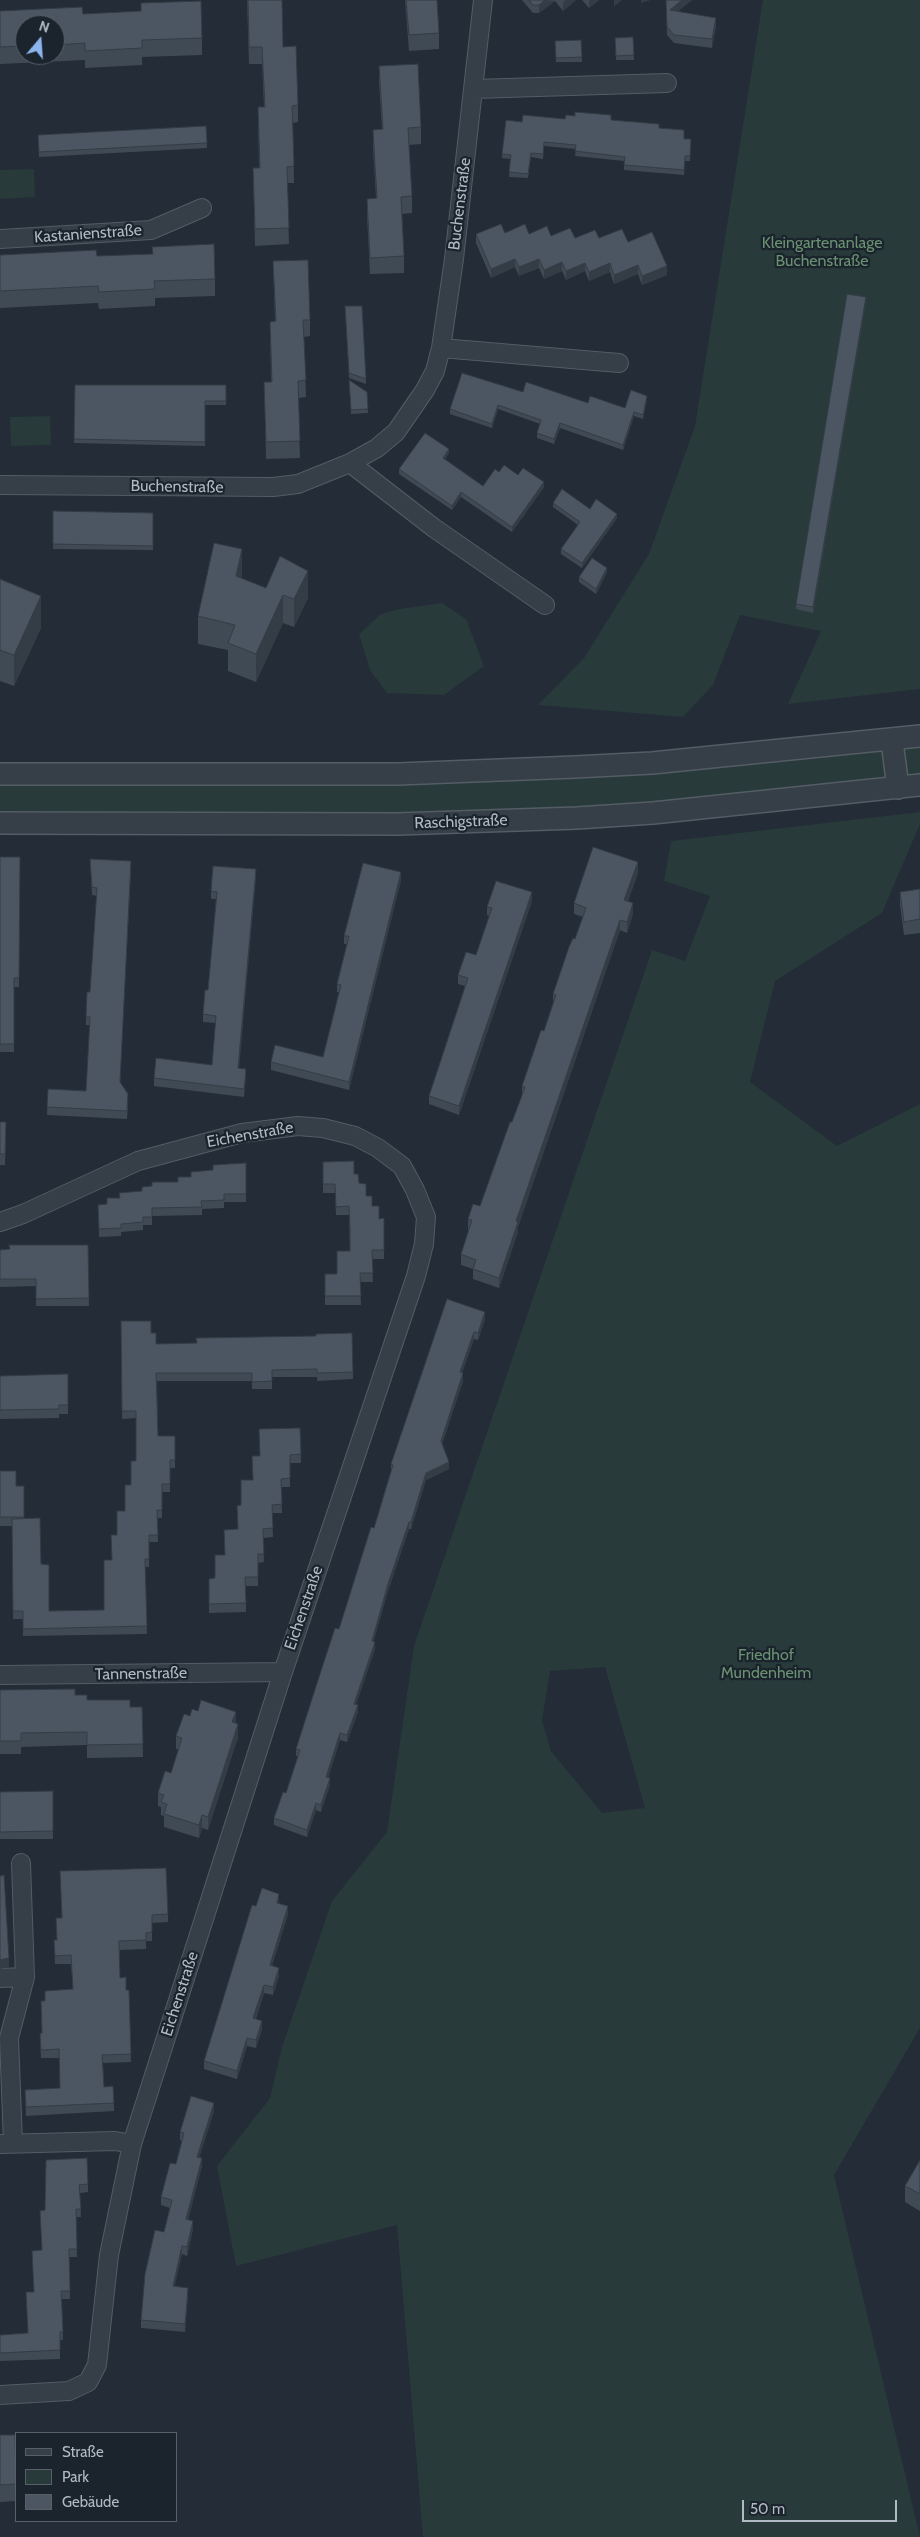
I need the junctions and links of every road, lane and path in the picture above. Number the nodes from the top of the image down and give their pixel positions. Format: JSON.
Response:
{"nodes":[{"id":1,"x":483,"y":0,"type":"edge"},
{"id":2,"x":667,"y":83,"type":"dead end"},
{"id":3,"x":474,"y":89,"type":"junction"},
{"id":4,"x":202,"y":208,"type":"dead end"},
{"id":5,"x":0,"y":239,"type":"edge"},
{"id":6,"x":442,"y":348,"type":"junction"},
{"id":7,"x":619,"y":362,"type":"dead end"},
{"id":8,"x":350,"y":463,"type":"junction"},
{"id":9,"x":0,"y":485,"type":"edge"},
{"id":10,"x":545,"y":605,"type":"dead end"},
{"id":11,"x":920,"y":736,"type":"edge"},
{"id":12,"x":892,"y":741,"type":"junction"},
{"id":13,"x":0,"y":774,"type":"edge"},
{"id":14,"x":920,"y":785,"type":"edge"},
{"id":15,"x":898,"y":788,"type":"junction"},
{"id":16,"x":0,"y":823,"type":"edge"},
{"id":17,"x":0,"y":1222,"type":"edge"},
{"id":18,"x":282,"y":1672,"type":"junction"},
{"id":19,"x":0,"y":1676,"type":"edge"},
{"id":20,"x":21,"y":1863,"type":"dead end"},
{"id":21,"x":25,"y":1977,"type":"junction"},
{"id":22,"x":0,"y":1978,"type":"edge"},
{"id":23,"x":7,"y":2144,"type":"edge"},
{"id":24,"x":132,"y":2144,"type":"junction"},
{"id":25,"x":0,"y":2395,"type":"edge"}],
"edges":[{"from":1,"to":3,"type":"street","name":"Buchenstraße"},
{"from":2,"to":3,"type":"street"},
{"from":3,"to":6,"type":"street","name":"Buchenstraße"},
{"from":4,"to":5,"type":"street","name":"Kastanienstraße"},
{"from":6,"to":7,"type":"street"},
{"from":6,"to":8,"type":"street","name":"Buchenstraße"},
{"from":8,"to":9,"type":"street","name":"Buchenstraße"},
{"from":8,"to":10,"type":"street"},
{"from":11,"to":12,"type":"street"},
{"from":12,"to":13,"type":"street"},
{"from":12,"to":15,"type":"street"},
{"from":14,"to":15,"type":"street","name":"Raschigstraße"},
{"from":15,"to":16,"type":"street","name":"Raschigstraße"},
{"from":17,"to":18,"type":"street","name":"Eichenstraße"},
{"from":18,"to":19,"type":"street","name":"Tannenstraße"},
{"from":18,"to":24,"type":"street","name":"Eichenstraße"},
{"from":20,"to":21,"type":"street"},
{"from":21,"to":22,"type":"street"},
{"from":21,"to":23,"type":"street"},
{"from":23,"to":24,"type":"street"},
{"from":24,"to":25,"type":"street","name":"Eichenstraße"}]}
